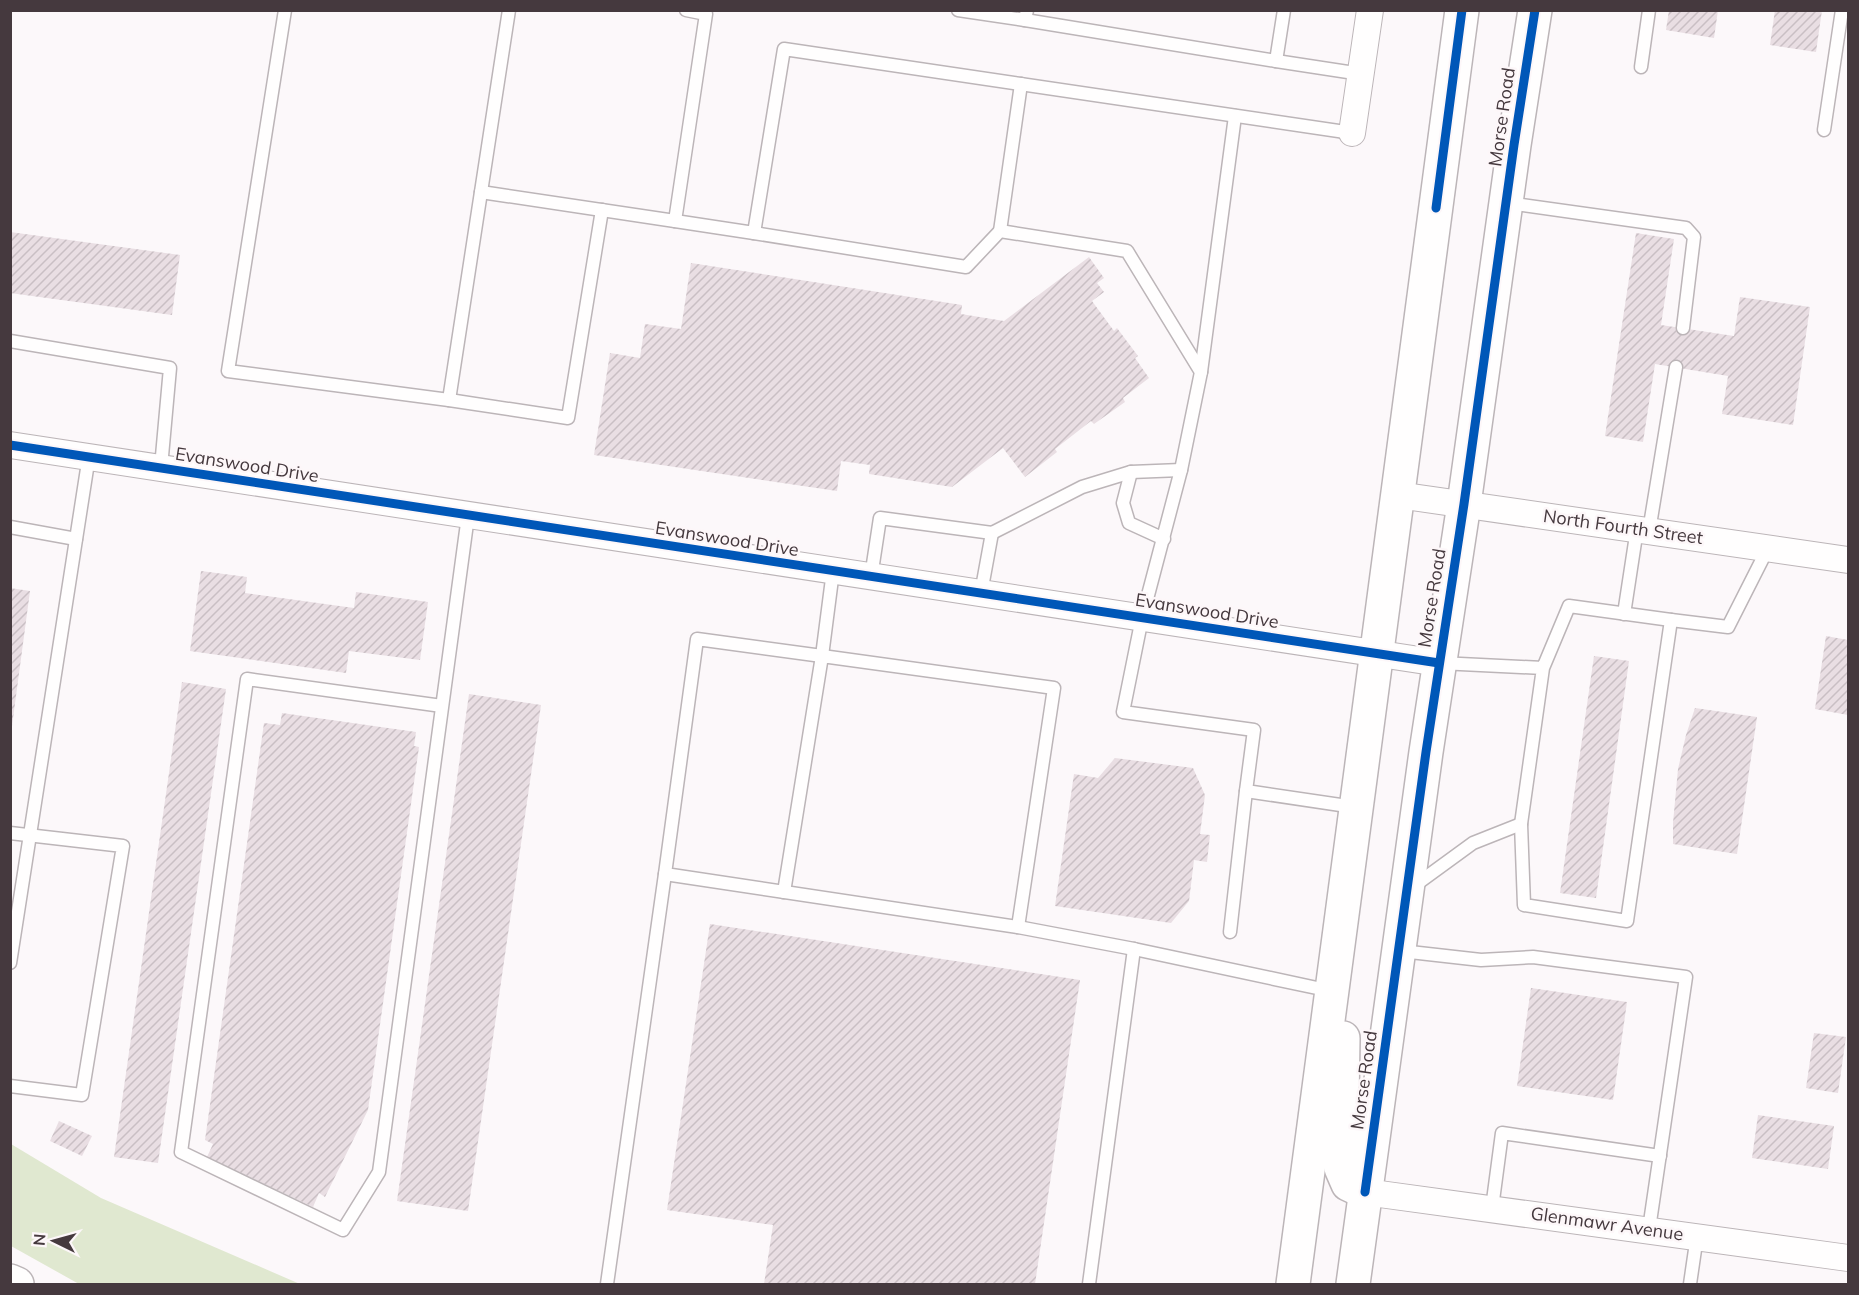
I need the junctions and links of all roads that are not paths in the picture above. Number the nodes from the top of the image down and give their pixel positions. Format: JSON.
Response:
{"nodes":[{"id":1,"x":285,"y":10,"type":"edge"},
{"id":2,"x":509,"y":10,"type":"edge"},
{"id":3,"x":686,"y":10,"type":"edge"},
{"id":4,"x":958,"y":10,"type":"edge"},
{"id":5,"x":1284,"y":10,"type":"edge"},
{"id":6,"x":1370,"y":10,"type":"edge"},
{"id":7,"x":1462,"y":10,"type":"edge"},
{"id":8,"x":1535,"y":10,"type":"edge"},
{"id":9,"x":1649,"y":10,"type":"edge"},
{"id":10,"x":1842,"y":10,"type":"edge"},
{"id":11,"x":1026,"y":15,"type":"edge"},
{"id":12,"x":1276,"y":61,"type":"junction"},
{"id":13,"x":1641,"y":67,"type":"dead end"},
{"id":14,"x":1361,"y":74,"type":"junction"},
{"id":15,"x":1021,"y":84,"type":"junction"},
{"id":16,"x":1235,"y":116,"type":"junction"},
{"id":17,"x":1824,"y":130,"type":"dead end"},
{"id":18,"x":1352,"y":133,"type":"joint"},
{"id":19,"x":481,"y":192,"type":"junction"},
{"id":20,"x":1506,"y":203,"type":"junction"},
{"id":21,"x":602,"y":210,"type":"junction"},
{"id":22,"x":675,"y":221,"type":"junction"},
{"id":23,"x":1000,"y":231,"type":"junction"},
{"id":24,"x":754,"y":233,"type":"junction"},
{"id":25,"x":1683,"y":328,"type":"dead end"},
{"id":26,"x":10,"y":340,"type":"edge"},
{"id":27,"x":1676,"y":368,"type":"dead end"},
{"id":28,"x":1201,"y":372,"type":"junction"},
{"id":29,"x":449,"y":400,"type":"junction"},
{"id":30,"x":10,"y":445,"type":"edge"},
{"id":31,"x":88,"y":456,"type":"junction"},
{"id":32,"x":161,"y":468,"type":"junction"},
{"id":33,"x":1181,"y":470,"type":"junction"},
{"id":34,"x":1131,"y":472,"type":"junction"},
{"id":35,"x":1398,"y":495,"type":"junction"},
{"id":36,"x":1464,"y":504,"type":"junction"},
{"id":37,"x":468,"y":516,"type":"junction"},
{"id":38,"x":10,"y":527,"type":"edge"},
{"id":39,"x":1643,"y":530,"type":"junction"},
{"id":40,"x":992,"y":533,"type":"junction"},
{"id":41,"x":76,"y":539,"type":"junction"},
{"id":42,"x":1164,"y":539,"type":"junction"},
{"id":43,"x":1767,"y":548,"type":"junction"},
{"id":44,"x":1848,"y":560,"type":"edge"},
{"id":45,"x":833,"y":572,"type":"junction"},
{"id":46,"x":871,"y":577,"type":"junction"},
{"id":47,"x":981,"y":593,"type":"junction"},
{"id":48,"x":1624,"y":614,"type":"junction"},
{"id":49,"x":1142,"y":618,"type":"junction"},
{"id":50,"x":1671,"y":620,"type":"junction"},
{"id":51,"x":1376,"y":655,"type":"junction"},
{"id":52,"x":822,"y":656,"type":"junction"},
{"id":53,"x":1438,"y":663,"type":"junction"},
{"id":54,"x":1543,"y":668,"type":"junction"},
{"id":55,"x":442,"y":706,"type":"junction"},
{"id":56,"x":1246,"y":791,"type":"junction"},
{"id":57,"x":1356,"y":807,"type":"junction"},
{"id":58,"x":1521,"y":824,"type":"junction"},
{"id":59,"x":10,"y":833,"type":"edge"},
{"id":60,"x":30,"y":836,"type":"junction"},
{"id":61,"x":665,"y":874,"type":"junction"},
{"id":62,"x":784,"y":892,"type":"junction"},
{"id":63,"x":1406,"y":893,"type":"junction"},
{"id":64,"x":1018,"y":927,"type":"junction"},
{"id":65,"x":1340,"y":930,"type":"junction"},
{"id":66,"x":1230,"y":932,"type":"dead end"},
{"id":67,"x":1134,"y":949,"type":"junction"},
{"id":68,"x":1398,"y":951,"type":"junction"},
{"id":69,"x":10,"y":963,"type":"edge"},
{"id":70,"x":1332,"y":991,"type":"junction"},
{"id":71,"x":10,"y":1086,"type":"edge"},
{"id":72,"x":1660,"y":1156,"type":"junction"},
{"id":73,"x":1365,"y":1192,"type":"junction"},
{"id":74,"x":1492,"y":1208,"type":"junction"},
{"id":75,"x":1649,"y":1229,"type":"junction"},
{"id":76,"x":1697,"y":1236,"type":"junction"},
{"id":77,"x":1848,"y":1258,"type":"edge"},
{"id":78,"x":10,"y":1281,"type":"edge"},
{"id":79,"x":17,"y":1284,"type":"edge"},
{"id":80,"x":607,"y":1284,"type":"edge"},
{"id":81,"x":1089,"y":1284,"type":"edge"},
{"id":82,"x":1293,"y":1284,"type":"edge"},
{"id":83,"x":1353,"y":1284,"type":"edge"},
{"id":84,"x":1690,"y":1284,"type":"edge"}],
"edges":[{"from":1,"to":29,"type":"lane"},
{"from":2,"to":19,"type":"lane"},
{"from":3,"to":22,"type":"lane"},
{"from":4,"to":11,"type":"lane"},
{"from":5,"to":12,"type":"lane"},
{"from":6,"to":14,"type":"street"},
{"from":7,"to":35,"type":"main road"},
{"from":8,"to":20,"type":"main road","name":"Morse Road"},
{"from":9,"to":13,"type":"lane"},
{"from":10,"to":17,"type":"lane"},
{"from":11,"to":12,"type":"lane"},
{"from":12,"to":14,"type":"lane"},
{"from":14,"to":18,"type":"street"},
{"from":15,"to":16,"type":"lane"},
{"from":15,"to":23,"type":"lane"},
{"from":15,"to":24,"type":"lane"},
{"from":16,"to":18,"type":"lane"},
{"from":16,"to":28,"type":"lane"},
{"from":19,"to":21,"type":"lane"},
{"from":19,"to":29,"type":"lane"},
{"from":20,"to":25,"type":"lane"},
{"from":20,"to":36,"type":"main road","name":"Morse Road"},
{"from":21,"to":22,"type":"lane"},
{"from":21,"to":29,"type":"lane"},
{"from":22,"to":24,"type":"lane"},
{"from":23,"to":24,"type":"lane"},
{"from":23,"to":28,"type":"lane"},
{"from":26,"to":32,"type":"lane"},
{"from":27,"to":39,"type":"lane"},
{"from":28,"to":33,"type":"lane"},
{"from":30,"to":31,"type":"street","name":"Evanswood Drive"},
{"from":31,"to":32,"type":"street","name":"Evanswood Drive"},
{"from":31,"to":41,"type":"lane"},
{"from":32,"to":37,"type":"street","name":"Evanswood Drive"},
{"from":33,"to":34,"type":"lane"},
{"from":33,"to":42,"type":"lane"},
{"from":34,"to":40,"type":"lane"},
{"from":34,"to":42,"type":"lane"},
{"from":35,"to":36,"type":"street","name":"North Fourth Street"},
{"from":35,"to":51,"type":"main road"},
{"from":36,"to":39,"type":"street","name":"North Fourth Street"},
{"from":36,"to":53,"type":"main road","name":"Morse Road"},
{"from":37,"to":45,"type":"street","name":"Evanswood Drive"},
{"from":37,"to":55,"type":"lane"},
{"from":38,"to":41,"type":"lane"},
{"from":39,"to":43,"type":"street","name":"North Fourth Street"},
{"from":39,"to":48,"type":"lane"},
{"from":40,"to":46,"type":"lane"},
{"from":40,"to":47,"type":"lane"},
{"from":41,"to":60,"type":"lane"},
{"from":42,"to":49,"type":"lane"},
{"from":43,"to":44,"type":"street","name":"North Fourth Street"},
{"from":43,"to":50,"type":"lane"},
{"from":45,"to":46,"type":"street","name":"Evanswood Drive"},
{"from":45,"to":52,"type":"lane"},
{"from":46,"to":47,"type":"street","name":"Evanswood Drive"},
{"from":47,"to":49,"type":"street","name":"Evanswood Drive"},
{"from":48,"to":50,"type":"lane"},
{"from":48,"to":54,"type":"lane"},
{"from":49,"to":51,"type":"street","name":"Evanswood Drive"},
{"from":49,"to":56,"type":"lane"},
{"from":50,"to":58,"type":"lane"},
{"from":51,"to":53,"type":"street","name":"Evanswood Drive"},
{"from":51,"to":57,"type":"main road"},
{"from":52,"to":61,"type":"lane"},
{"from":52,"to":62,"type":"lane"},
{"from":52,"to":64,"type":"lane"},
{"from":53,"to":54,"type":"lane"},
{"from":53,"to":63,"type":"main road","name":"Morse Road"},
{"from":54,"to":58,"type":"lane"},
{"from":55,"to":55,"type":"lane"},
{"from":56,"to":57,"type":"lane"},
{"from":56,"to":66,"type":"lane"},
{"from":57,"to":65,"type":"main road"},
{"from":58,"to":63,"type":"lane"},
{"from":59,"to":60,"type":"lane"},
{"from":60,"to":69,"type":"lane"},
{"from":60,"to":71,"type":"lane"},
{"from":61,"to":62,"type":"lane"},
{"from":61,"to":80,"type":"lane"},
{"from":62,"to":64,"type":"lane"},
{"from":63,"to":68,"type":"main road","name":"Morse Road"},
{"from":64,"to":67,"type":"lane"},
{"from":65,"to":70,"type":"main road"},
{"from":65,"to":73,"type":"main road"},
{"from":67,"to":70,"type":"lane"},
{"from":67,"to":81,"type":"lane"},
{"from":68,"to":72,"type":"lane"},
{"from":68,"to":73,"type":"main road","name":"Morse Road"},
{"from":70,"to":82,"type":"main road"},
{"from":72,"to":74,"type":"lane"},
{"from":72,"to":75,"type":"lane"},
{"from":73,"to":74,"type":"street","name":"Glenmawr Avenue"},
{"from":73,"to":83,"type":"main road","name":"Morse Road"},
{"from":74,"to":75,"type":"street","name":"Glenmawr Avenue"},
{"from":75,"to":76,"type":"street","name":"Glenmawr Avenue"},
{"from":76,"to":77,"type":"street","name":"Glenmawr Avenue"},
{"from":76,"to":84,"type":"lane"},
{"from":78,"to":79,"type":"main road"}]}
